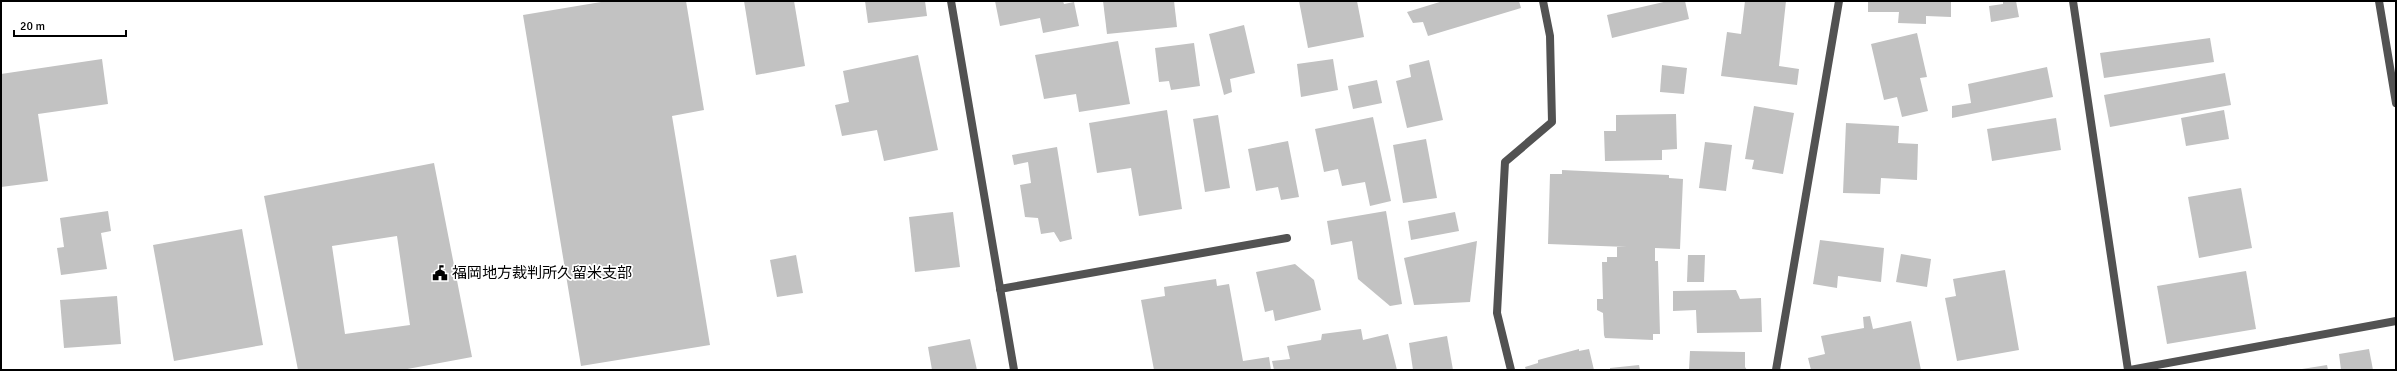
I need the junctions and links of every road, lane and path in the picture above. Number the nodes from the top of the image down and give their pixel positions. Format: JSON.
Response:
{"nodes":[{"id":1,"x":951,"y":1,"type":"edge"},
{"id":2,"x":1543,"y":1,"type":"edge"},
{"id":3,"x":1840,"y":1,"type":"edge"},
{"id":4,"x":2073,"y":1,"type":"edge"},
{"id":5,"x":2379,"y":1,"type":"edge"},
{"id":6,"x":2396,"y":103,"type":"edge"},
{"id":7,"x":1287,"y":238,"type":"dead end"},
{"id":8,"x":1000,"y":289,"type":"junction"},
{"id":9,"x":2396,"y":321,"type":"edge"},
{"id":10,"x":1014,"y":370,"type":"edge"},
{"id":11,"x":1511,"y":370,"type":"edge"},
{"id":12,"x":1776,"y":370,"type":"edge"},
{"id":13,"x":2129,"y":370,"type":"edge"}],
"edges":[{"from":1,"to":8,"type":"street"},
{"from":2,"to":11,"type":"street"},
{"from":3,"to":12,"type":"street"},
{"from":4,"to":13,"type":"street"},
{"from":5,"to":6,"type":"street"},
{"from":7,"to":8,"type":"street"},
{"from":8,"to":10,"type":"street"},
{"from":9,"to":13,"type":"street"}]}
